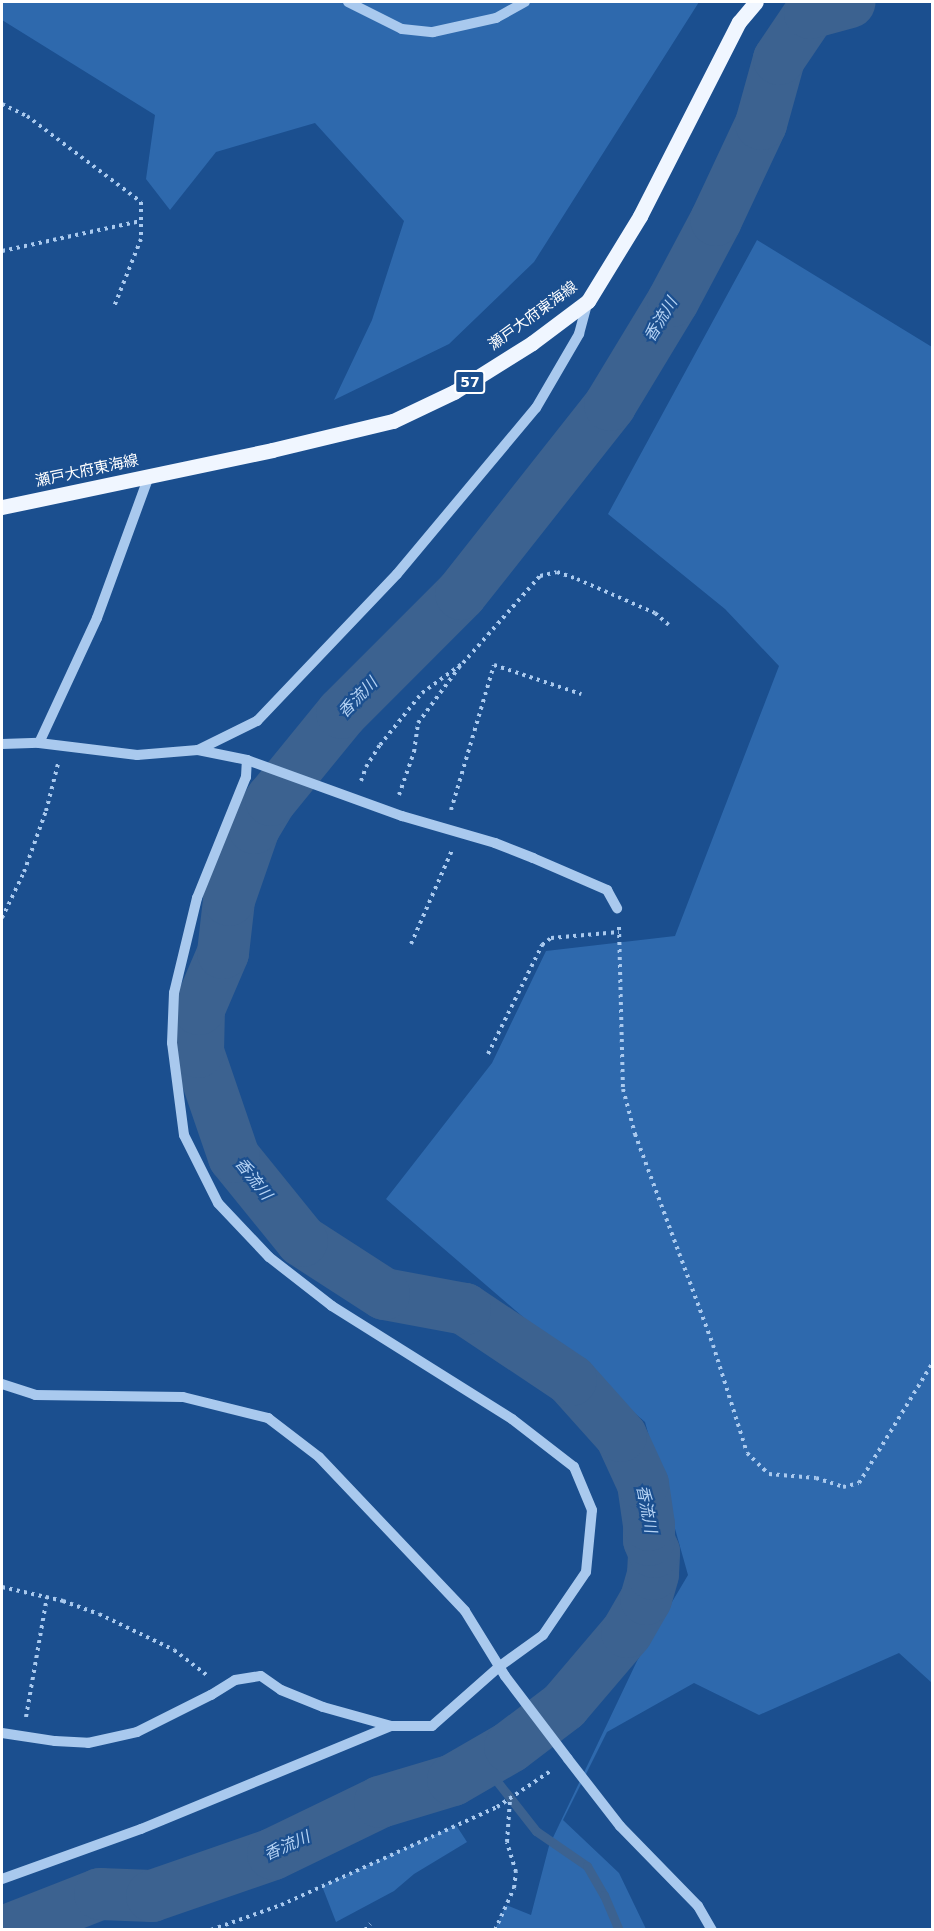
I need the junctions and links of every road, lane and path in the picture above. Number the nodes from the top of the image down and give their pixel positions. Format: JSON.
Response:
{"nodes":[{"id":1,"x":348,"y":2,"type":"edge"},
{"id":2,"x":525,"y":2,"type":"edge"},
{"id":3,"x":756,"y":2,"type":"edge"},
{"id":4,"x":2,"y":104,"type":"edge"},
{"id":5,"x":141,"y":221,"type":"junction"},
{"id":6,"x":2,"y":252,"type":"edge"},
{"id":7,"x":588,"y":301,"type":"junction"},
{"id":8,"x":114,"y":307,"type":"dead end"},
{"id":9,"x":149,"y":476,"type":"junction"},
{"id":10,"x":2,"y":507,"type":"edge"},
{"id":11,"x":669,"y":625,"type":"dead end"},
{"id":12,"x":463,"y":663,"type":"junction"},
{"id":13,"x":581,"y":694,"type":"dead end"},
{"id":14,"x":39,"y":743,"type":"junction"},
{"id":15,"x":2,"y":744,"type":"edge"},
{"id":16,"x":62,"y":746,"type":"junction"},
{"id":17,"x":198,"y":750,"type":"junction"},
{"id":18,"x":252,"y":762,"type":"junction"},
{"id":19,"x":350,"y":796,"type":"junction"},
{"id":20,"x":390,"y":811,"type":"junction"},
{"id":21,"x":446,"y":828,"type":"junction"},
{"id":22,"x":460,"y":832,"type":"junction"},
{"id":23,"x":617,"y":908,"type":"joint"},
{"id":24,"x":2,"y":918,"type":"edge"},
{"id":25,"x":619,"y":932,"type":"junction"},
{"id":26,"x":411,"y":944,"type":"dead end"},
{"id":27,"x":488,"y":1054,"type":"dead end"},
{"id":28,"x":933,"y":1364,"type":"edge"},
{"id":29,"x":2,"y":1384,"type":"edge"},
{"id":30,"x":2,"y":1587,"type":"edge"},
{"id":31,"x":47,"y":1597,"type":"junction"},
{"id":32,"x":503,"y":1671,"type":"junction"},
{"id":33,"x":223,"y":1687,"type":"junction"},
{"id":34,"x":391,"y":1726,"type":"junction"},
{"id":35,"x":2,"y":1732,"type":"edge"},
{"id":36,"x":23,"y":1736,"type":"junction"},
{"id":37,"x":567,"y":1757,"type":"junction"},
{"id":38,"x":510,"y":1799,"type":"junction"},
{"id":39,"x":2,"y":1879,"type":"edge"},
{"id":40,"x":370,"y":1924,"type":"dead end"},
{"id":41,"x":211,"y":1929,"type":"edge"},
{"id":42,"x":365,"y":1929,"type":"edge"},
{"id":43,"x":495,"y":1929,"type":"edge"},
{"id":44,"x":712,"y":1929,"type":"edge"}],
"edges":[{"from":1,"to":2,"type":"street"},
{"from":3,"to":7,"type":"main road","name":"瀬戸大府東海線","number":"57"},
{"from":4,"to":5,"type":"path"},
{"from":5,"to":6,"type":"path"},
{"from":5,"to":8,"type":"path"},
{"from":7,"to":9,"type":"main road","name":"瀬戸大府東海線","number":"57"},
{"from":7,"to":17,"type":"street"},
{"from":9,"to":10,"type":"main road","name":"瀬戸大府東海線","number":"57"},
{"from":9,"to":14,"type":"street"},
{"from":11,"to":12,"type":"path"},
{"from":12,"to":19,"type":"path"},
{"from":12,"to":20,"type":"path"},
{"from":13,"to":21,"type":"path"},
{"from":14,"to":15,"type":"street"},
{"from":14,"to":16,"type":"street"},
{"from":16,"to":17,"type":"street"},
{"from":16,"to":24,"type":"path"},
{"from":17,"to":18,"type":"street"},
{"from":18,"to":19,"type":"street"},
{"from":18,"to":32,"type":"street"},
{"from":19,"to":20,"type":"street"},
{"from":20,"to":21,"type":"street"},
{"from":21,"to":22,"type":"street"},
{"from":22,"to":23,"type":"street"},
{"from":22,"to":26,"type":"path"},
{"from":23,"to":25,"type":"path"},
{"from":25,"to":27,"type":"path"},
{"from":25,"to":28,"type":"path"},
{"from":29,"to":32,"type":"street"},
{"from":30,"to":31,"type":"path"},
{"from":31,"to":33,"type":"path"},
{"from":31,"to":36,"type":"path"},
{"from":32,"to":34,"type":"street"},
{"from":32,"to":37,"type":"street"},
{"from":33,"to":34,"type":"street"},
{"from":33,"to":36,"type":"street"},
{"from":34,"to":39,"type":"street"},
{"from":35,"to":36,"type":"street"},
{"from":37,"to":38,"type":"path"},
{"from":37,"to":44,"type":"street"},
{"from":38,"to":41,"type":"path"},
{"from":38,"to":43,"type":"path"},
{"from":40,"to":42,"type":"path"}]}
